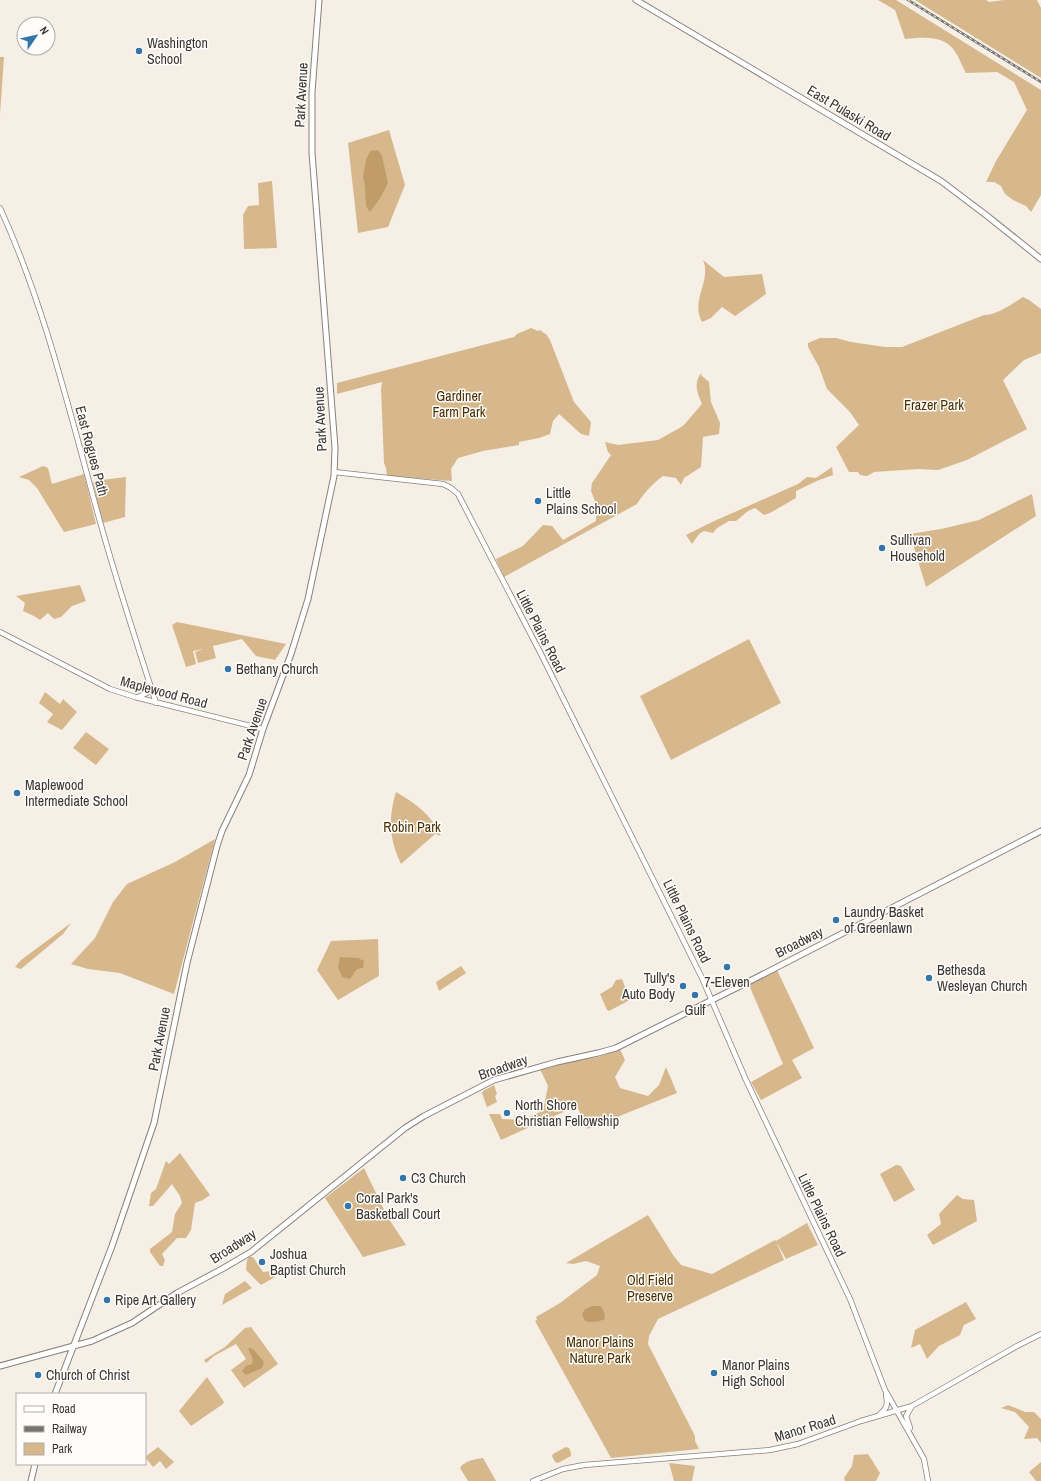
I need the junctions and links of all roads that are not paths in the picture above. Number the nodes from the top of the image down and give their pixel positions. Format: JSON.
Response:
{"nodes":[{"id":1,"x":319,"y":0,"type":"edge"},
{"id":2,"x":636,"y":0,"type":"edge"},
{"id":3,"x":0,"y":208,"type":"edge"},
{"id":4,"x":1041,"y":259,"type":"edge"},
{"id":5,"x":334,"y":472,"type":"junction"},
{"id":6,"x":0,"y":632,"type":"edge"},
{"id":7,"x":150,"y":683,"type":"junction"},
{"id":8,"x":135,"y":697,"type":"junction"},
{"id":9,"x":156,"y":702,"type":"junction"},
{"id":10,"x":263,"y":730,"type":"junction"},
{"id":11,"x":1041,"y":832,"type":"edge"},
{"id":12,"x":712,"y":1000,"type":"junction"},
{"id":13,"x":1041,"y":1334,"type":"edge"},
{"id":14,"x":73,"y":1346,"type":"junction"},
{"id":15,"x":0,"y":1366,"type":"edge"},
{"id":16,"x":885,"y":1390,"type":"junction"},
{"id":17,"x":55,"y":1393,"type":"edge"},
{"id":18,"x":912,"y":1406,"type":"junction"},
{"id":19,"x":897,"y":1410,"type":"junction"},
{"id":20,"x":878,"y":1416,"type":"junction"},
{"id":21,"x":914,"y":1439,"type":"junction"},
{"id":22,"x":35,"y":1465,"type":"edge"},
{"id":23,"x":31,"y":1481,"type":"edge"},
{"id":24,"x":533,"y":1481,"type":"edge"},
{"id":25,"x":928,"y":1481,"type":"edge"}],
"edges":[{"from":1,"to":5,"type":"main road","name":"Park Avenue"},
{"from":2,"to":4,"type":"main road","name":"East Pulaski Road"},
{"from":3,"to":7,"type":"street","name":"East Rogues Path"},
{"from":5,"to":10,"type":"main road","name":"Park Avenue"},
{"from":5,"to":12,"type":"street","name":"Little Plains Road"},
{"from":6,"to":8,"type":"street","name":"Maplewood Road"},
{"from":7,"to":8,"type":"street"},
{"from":7,"to":9,"type":"street","name":"East Rogues Path"},
{"from":8,"to":9,"type":"street","name":"Maplewood Road"},
{"from":9,"to":10,"type":"street","name":"Maplewood Road"},
{"from":10,"to":14,"type":"main road","name":"Park Avenue"},
{"from":11,"to":12,"type":"main road","name":"Broadway"},
{"from":12,"to":14,"type":"main road","name":"Broadway"},
{"from":12,"to":16,"type":"street","name":"Little Plains Road"},
{"from":13,"to":18,"type":"street","name":"Manor Road"},
{"from":14,"to":15,"type":"main road","name":"Broadway"},
{"from":14,"to":17,"type":"main road","name":"Park Avenue"},
{"from":16,"to":19,"type":"street","name":"Little Plains Road"},
{"from":16,"to":20,"type":"street"},
{"from":18,"to":19,"type":"street","name":"Manor Road"},
{"from":18,"to":21,"type":"street"},
{"from":19,"to":20,"type":"street","name":"Manor Road"},
{"from":19,"to":21,"type":"street","name":"Little Plains Road"},
{"from":20,"to":24,"type":"street","name":"Manor Road"},
{"from":21,"to":25,"type":"street","name":"Little Plains Road"},
{"from":22,"to":23,"type":"main road"}]}
